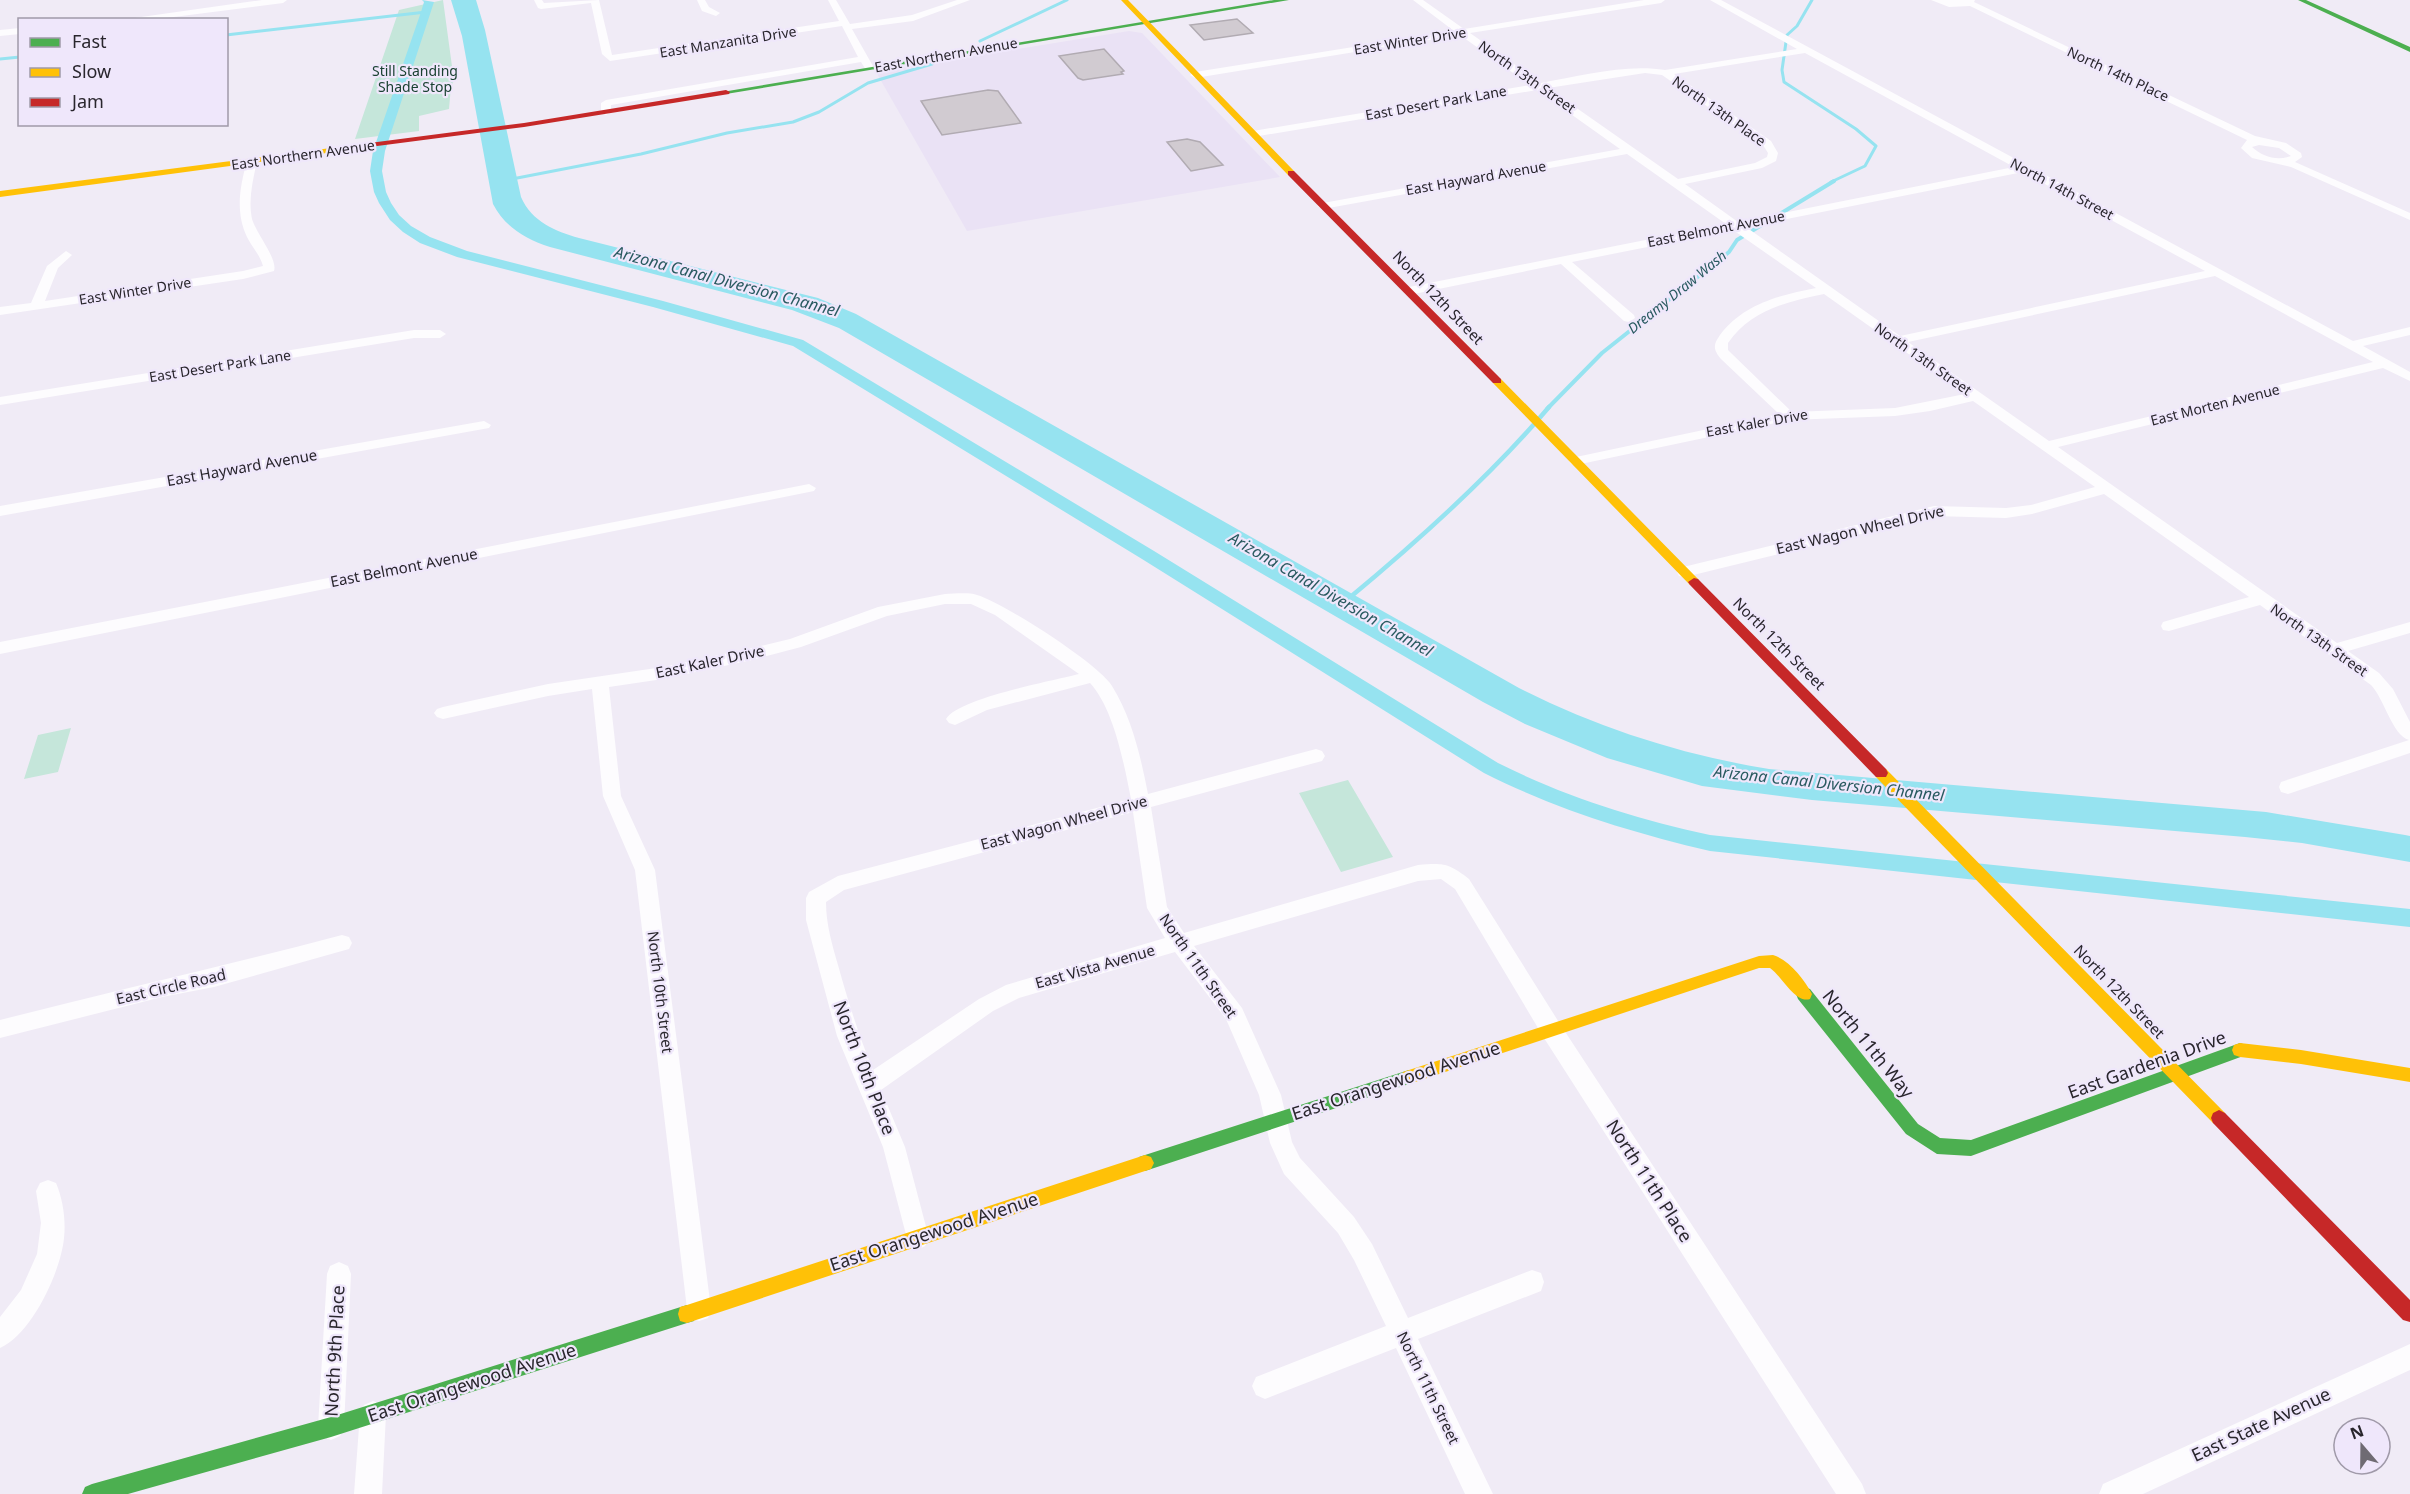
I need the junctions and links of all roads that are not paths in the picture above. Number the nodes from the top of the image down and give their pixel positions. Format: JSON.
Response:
{"nodes":[{"id":1,"x":283,"y":0,"type":"edge"},
{"id":2,"x":593,"y":0,"type":"edge"},
{"id":3,"x":701,"y":0,"type":"edge"},
{"id":4,"x":832,"y":0,"type":"edge"},
{"id":5,"x":966,"y":0,"type":"edge"},
{"id":6,"x":1124,"y":0,"type":"edge"},
{"id":7,"x":1417,"y":0,"type":"edge"},
{"id":8,"x":1661,"y":0,"type":"edge"},
{"id":9,"x":1714,"y":0,"type":"edge"},
{"id":10,"x":1935,"y":0,"type":"edge"},
{"id":11,"x":2301,"y":0,"type":"edge"},
{"id":12,"x":1276,"y":1,"type":"edge"},
{"id":13,"x":1971,"y":1,"type":"edge"},
{"id":14,"x":539,"y":3,"type":"edge"},
{"id":15,"x":1955,"y":5,"type":"junction"},
{"id":16,"x":716,"y":13,"type":"dead end"},
{"id":17,"x":140,"y":18,"type":"edge"},
{"id":18,"x":1144,"y":22,"type":"junction"},
{"id":19,"x":847,"y":25,"type":"junction"},
{"id":20,"x":18,"y":31,"type":"edge"},
{"id":21,"x":0,"y":33,"type":"edge"},
{"id":22,"x":1462,"y":33,"type":"junction"},
{"id":23,"x":1805,"y":50,"type":"junction"},
{"id":24,"x":2410,"y":50,"type":"edge"},
{"id":25,"x":867,"y":64,"type":"junction"},
{"id":26,"x":1660,"y":72,"type":"junction"},
{"id":27,"x":1195,"y":75,"type":"junction"},
{"id":28,"x":1539,"y":86,"type":"junction"},
{"id":29,"x":1253,"y":134,"type":"junction"},
{"id":30,"x":2267,"y":142,"type":"junction"},
{"id":31,"x":2246,"y":145,"type":"junction"},
{"id":32,"x":1630,"y":150,"type":"junction"},
{"id":33,"x":2297,"y":157,"type":"junction"},
{"id":34,"x":252,"y":161,"type":"junction"},
{"id":35,"x":2278,"y":161,"type":"junction"},
{"id":36,"x":2024,"y":168,"type":"junction"},
{"id":37,"x":1676,"y":183,"type":"junction"},
{"id":38,"x":0,"y":194,"type":"edge"},
{"id":39,"x":1323,"y":206,"type":"junction"},
{"id":40,"x":2410,"y":211,"type":"edge"},
{"id":41,"x":2410,"y":217,"type":"edge"},
{"id":42,"x":1735,"y":225,"type":"junction"},
{"id":43,"x":66,"y":255,"type":"dead end"},
{"id":44,"x":1563,"y":260,"type":"junction"},
{"id":45,"x":2217,"y":272,"type":"junction"},
{"id":46,"x":1825,"y":290,"type":"junction"},
{"id":47,"x":1409,"y":291,"type":"junction"},
{"id":48,"x":36,"y":306,"type":"junction"},
{"id":49,"x":0,"y":311,"type":"edge"},
{"id":50,"x":1629,"y":318,"type":"dead end"},
{"id":51,"x":2410,"y":330,"type":"edge"},
{"id":52,"x":440,"y":334,"type":"dead end"},
{"id":53,"x":1897,"y":340,"type":"junction"},
{"id":54,"x":2351,"y":345,"type":"junction"},
{"id":55,"x":2385,"y":363,"type":"junction"},
{"id":56,"x":2410,"y":377,"type":"edge"},
{"id":57,"x":1975,"y":396,"type":"junction"},
{"id":58,"x":0,"y":401,"type":"edge"},
{"id":59,"x":1789,"y":416,"type":"junction"},
{"id":60,"x":484,"y":425,"type":"dead end"},
{"id":61,"x":2046,"y":446,"type":"junction"},
{"id":62,"x":1576,"y":461,"type":"junction"},
{"id":63,"x":809,"y":488,"type":"dead end"},
{"id":64,"x":2106,"y":489,"type":"junction"},
{"id":65,"x":0,"y":511,"type":"edge"},
{"id":66,"x":1685,"y":572,"type":"junction"},
{"id":67,"x":973,"y":599,"type":"joint"},
{"id":68,"x":2261,"y":599,"type":"junction"},
{"id":69,"x":2169,"y":626,"type":"dead end"},
{"id":70,"x":2410,"y":627,"type":"edge"},
{"id":71,"x":0,"y":648,"type":"edge"},
{"id":72,"x":2334,"y":650,"type":"junction"},
{"id":73,"x":1094,"y":676,"type":"junction"},
{"id":74,"x":600,"y":682,"type":"junction"},
{"id":75,"x":443,"y":713,"type":"dead end"},
{"id":76,"x":955,"y":720,"type":"dead end"},
{"id":77,"x":2410,"y":734,"type":"edge"},
{"id":78,"x":2410,"y":746,"type":"edge"},
{"id":79,"x":1316,"y":756,"type":"dead end"},
{"id":80,"x":2288,"y":788,"type":"dead end"},
{"id":81,"x":1141,"y":803,"type":"junction"},
{"id":82,"x":1445,"y":871,"type":"joint"},
{"id":83,"x":816,"y":898,"type":"joint"},
{"id":84,"x":1180,"y":942,"type":"junction"},
{"id":85,"x":342,"y":943,"type":"dead end"},
{"id":86,"x":1773,"y":961,"type":"joint"},
{"id":87,"x":0,"y":1029,"type":"edge"},
{"id":88,"x":1552,"y":1030,"type":"junction"},
{"id":89,"x":2177,"y":1074,"type":"junction"},
{"id":90,"x":2410,"y":1075,"type":"edge"},
{"id":91,"x":870,"y":1085,"type":"junction"},
{"id":92,"x":1275,"y":1120,"type":"junction"},
{"id":93,"x":1937,"y":1146,"type":"joint"},
{"id":94,"x":48,"y":1191,"type":"dead end"},
{"id":95,"x":917,"y":1238,"type":"junction"},
{"id":96,"x":339,"y":1274,"type":"dead end"},
{"id":97,"x":1533,"y":1282,"type":"dead end"},
{"id":98,"x":699,"y":1309,"type":"junction"},
{"id":99,"x":2410,"y":1313,"type":"edge"},
{"id":100,"x":1401,"y":1333,"type":"junction"},
{"id":101,"x":0,"y":1335,"type":"edge"},
{"id":102,"x":2410,"y":1357,"type":"edge"},
{"id":103,"x":1265,"y":1386,"type":"dead end"},
{"id":104,"x":373,"y":1414,"type":"junction"},
{"id":105,"x":331,"y":1427,"type":"junction"},
{"id":106,"x":92,"y":1494,"type":"edge"},
{"id":107,"x":368,"y":1494,"type":"edge"},
{"id":108,"x":1479,"y":1494,"type":"edge"},
{"id":109,"x":1852,"y":1494,"type":"edge"},
{"id":110,"x":2113,"y":1494,"type":"edge"}],
"edges":[{"from":1,"to":17,"type":"street"},
{"from":2,"to":14,"type":"street"},
{"from":2,"to":19,"type":"street","name":"East Manzanita Drive"},
{"from":3,"to":16,"type":"street"},
{"from":4,"to":19,"type":"street"},
{"from":5,"to":19,"type":"street","name":"East Manzanita Drive"},
{"from":6,"to":18,"type":"street","name":"North 12th Street"},
{"from":7,"to":22,"type":"street","name":"North 13th Street"},
{"from":8,"to":22,"type":"street","name":"East Winter Drive"},
{"from":9,"to":23,"type":"street","name":"North 14th Street"},
{"from":10,"to":15,"type":"street","name":"North 14th Place"},
{"from":11,"to":24,"type":"street"},
{"from":12,"to":18,"type":"street","name":"East Northern Avenue"},
{"from":13,"to":15,"type":"street","name":"North 14th Place"},
{"from":13,"to":30,"type":"street","name":"North 14th Place"},
{"from":15,"to":31,"type":"street","name":"North 14th Place"},
{"from":18,"to":25,"type":"street","name":"East Northern Avenue"},
{"from":18,"to":27,"type":"street","name":"North 12th Street"},
{"from":19,"to":25,"type":"street"},
{"from":20,"to":21,"type":"street"},
{"from":22,"to":27,"type":"street","name":"East Winter Drive"},
{"from":22,"to":28,"type":"street","name":"North 13th Street"},
{"from":23,"to":26,"type":"street","name":"East Desert Park Lane"},
{"from":23,"to":36,"type":"street","name":"North 14th Street"},
{"from":25,"to":34,"type":"street","name":"East Northern Avenue"},
{"from":26,"to":28,"type":"street","name":"East Desert Park Lane"},
{"from":26,"to":37,"type":"street","name":"North 13th Place"},
{"from":27,"to":29,"type":"street","name":"North 12th Street"},
{"from":28,"to":29,"type":"street","name":"East Desert Park Lane"},
{"from":28,"to":32,"type":"street","name":"North 13th Street"},
{"from":29,"to":39,"type":"street","name":"North 12th Street"},
{"from":30,"to":31,"type":"street","name":"North 14th Place"},
{"from":30,"to":33,"type":"street","name":"North 14th Place"},
{"from":31,"to":35,"type":"street","name":"North 14th Place"},
{"from":32,"to":37,"type":"street","name":"North 13th Street"},
{"from":32,"to":39,"type":"street","name":"East Hayward Avenue"},
{"from":33,"to":35,"type":"street"},
{"from":33,"to":40,"type":"street","name":"North 14th Place"},
{"from":34,"to":38,"type":"street","name":"East Northern Avenue"},
{"from":34,"to":48,"type":"street","name":"East Winter Drive"},
{"from":35,"to":41,"type":"street","name":"North 14th Place"},
{"from":36,"to":42,"type":"street","name":"East Belmont Avenue"},
{"from":36,"to":45,"type":"street","name":"North 14th Street"},
{"from":37,"to":42,"type":"street","name":"North 13th Street"},
{"from":39,"to":47,"type":"street","name":"North 12th Street"},
{"from":42,"to":44,"type":"street","name":"East Belmont Avenue"},
{"from":42,"to":46,"type":"street","name":"North 13th Street"},
{"from":43,"to":48,"type":"street"},
{"from":44,"to":47,"type":"street","name":"East Belmont Avenue"},
{"from":44,"to":50,"type":"street"},
{"from":45,"to":53,"type":"street"},
{"from":45,"to":54,"type":"street","name":"North 14th Street"},
{"from":46,"to":53,"type":"street","name":"North 13th Street"},
{"from":46,"to":59,"type":"street"},
{"from":47,"to":62,"type":"street","name":"North 12th Street"},
{"from":48,"to":49,"type":"street","name":"East Winter Drive"},
{"from":51,"to":54,"type":"street"},
{"from":52,"to":58,"type":"street","name":"East Desert Park Lane"},
{"from":53,"to":57,"type":"street","name":"North 13th Street"},
{"from":54,"to":55,"type":"street","name":"North 14th Street"},
{"from":55,"to":56,"type":"street","name":"North 14th Street"},
{"from":55,"to":61,"type":"street","name":"East Morten Avenue"},
{"from":57,"to":59,"type":"street","name":"East Kaler Drive"},
{"from":57,"to":61,"type":"street","name":"North 13th Street"},
{"from":59,"to":62,"type":"street","name":"East Kaler Drive"},
{"from":60,"to":65,"type":"street","name":"East Hayward Avenue"},
{"from":61,"to":64,"type":"street","name":"North 13th Street"},
{"from":62,"to":66,"type":"street","name":"North 12th Street"},
{"from":63,"to":71,"type":"street","name":"East Belmont Avenue"},
{"from":64,"to":66,"type":"street","name":"East Wagon Wheel Drive"},
{"from":64,"to":68,"type":"street","name":"North 13th Street"},
{"from":66,"to":89,"type":"street","name":"North 12th Street"},
{"from":67,"to":73,"type":"street","name":"North 11th Street"},
{"from":67,"to":74,"type":"street","name":"East Kaler Drive"},
{"from":68,"to":69,"type":"street"},
{"from":68,"to":72,"type":"street","name":"North 13th Street"},
{"from":70,"to":72,"type":"street"},
{"from":72,"to":77,"type":"street","name":"North 13th Street"},
{"from":73,"to":76,"type":"street"},
{"from":73,"to":81,"type":"street","name":"North 11th Street"},
{"from":74,"to":75,"type":"street","name":"East Kaler Drive"},
{"from":74,"to":98,"type":"street","name":"North 10th Street"},
{"from":78,"to":80,"type":"street"},
{"from":79,"to":81,"type":"street","name":"East Wagon Wheel Drive"},
{"from":81,"to":83,"type":"street","name":"East Wagon Wheel Drive"},
{"from":81,"to":84,"type":"street","name":"North 11th Street"},
{"from":82,"to":84,"type":"street","name":"East Vista Avenue"},
{"from":82,"to":88,"type":"street","name":"North 11th Place"},
{"from":83,"to":91,"type":"street","name":"North 10th Place"},
{"from":84,"to":91,"type":"street","name":"East Vista Avenue"},
{"from":84,"to":92,"type":"street","name":"North 11th Street"},
{"from":85,"to":87,"type":"street","name":"East Circle Road"},
{"from":86,"to":88,"type":"street","name":"East Orangewood Avenue"},
{"from":86,"to":93,"type":"street","name":"North 11th Way"},
{"from":88,"to":92,"type":"street","name":"East Orangewood Avenue"},
{"from":88,"to":109,"type":"street","name":"North 11th Place"},
{"from":89,"to":90,"type":"street","name":"East Gardenia Drive"},
{"from":89,"to":93,"type":"street","name":"East Gardenia Drive"},
{"from":89,"to":99,"type":"street","name":"North 12th Street"},
{"from":91,"to":95,"type":"street","name":"North 10th Place"},
{"from":92,"to":95,"type":"street","name":"East Orangewood Avenue"},
{"from":92,"to":100,"type":"street","name":"North 11th Street"},
{"from":94,"to":101,"type":"street"},
{"from":95,"to":98,"type":"street","name":"East Orangewood Avenue"},
{"from":96,"to":105,"type":"street","name":"North 9th Place"},
{"from":97,"to":100,"type":"street"},
{"from":98,"to":104,"type":"street","name":"East Orangewood Avenue"},
{"from":100,"to":103,"type":"street"},
{"from":100,"to":108,"type":"street","name":"North 11th Street"},
{"from":102,"to":110,"type":"street","name":"East State Avenue"},
{"from":104,"to":105,"type":"street","name":"East Orangewood Avenue"},
{"from":104,"to":107,"type":"street"},
{"from":105,"to":106,"type":"street","name":"East Orangewood Avenue"}]}
